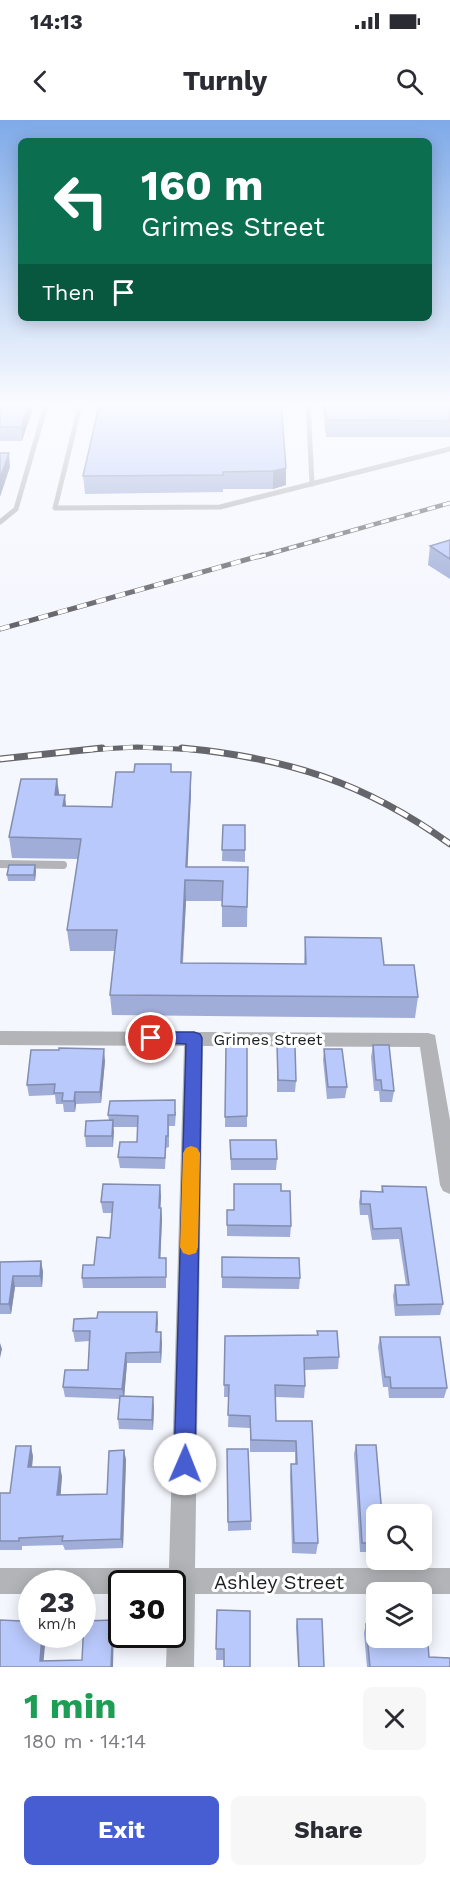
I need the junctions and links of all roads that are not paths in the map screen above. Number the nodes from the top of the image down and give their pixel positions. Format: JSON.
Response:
{"nodes":[{"id":1,"x":26,"y":474,"type":"edge"},
{"id":2,"x":63,"y":474,"type":"edge"},
{"id":3,"x":312,"y":474,"type":"edge"},
{"id":4,"x":351,"y":474,"type":"edge"},
{"id":5,"x":312,"y":484,"type":"junction"},
{"id":6,"x":0,"y":522,"type":"edge"},
{"id":7,"x":0,"y":864,"type":"edge"},
{"id":8,"x":63,"y":865,"type":"dead end"},
{"id":9,"x":0,"y":1038,"type":"edge"},
{"id":10,"x":194,"y":1038,"type":"junction"},
{"id":11,"x":450,"y":1185,"type":"edge"},
{"id":12,"x":182,"y":1570,"type":"edge"},
{"id":13,"x":0,"y":1581,"type":"edge"},
{"id":14,"x":450,"y":1581,"type":"edge"},
{"id":15,"x":108,"y":1582,"type":"edge"},
{"id":16,"x":186,"y":1583,"type":"edge"},
{"id":17,"x":180,"y":1648,"type":"edge"},
{"id":18,"x":180,"y":1667,"type":"edge"}],
"edges":[{"from":1,"to":6,"type":"lane"},
{"from":2,"to":5,"type":"lane"},
{"from":3,"to":5,"type":"lane"},
{"from":4,"to":5,"type":"lane"},
{"from":7,"to":8,"type":"lane"},
{"from":9,"to":10,"type":"street","name":"Grimes Street"},
{"from":10,"to":11,"type":"street","name":"Grimes Street"},
{"from":10,"to":12,"type":"street"},
{"from":13,"to":15,"type":"street","name":"Ashley Street"},
{"from":14,"to":16,"type":"street","name":"Ashley Street"},
{"from":17,"to":18,"type":"street"}]}
